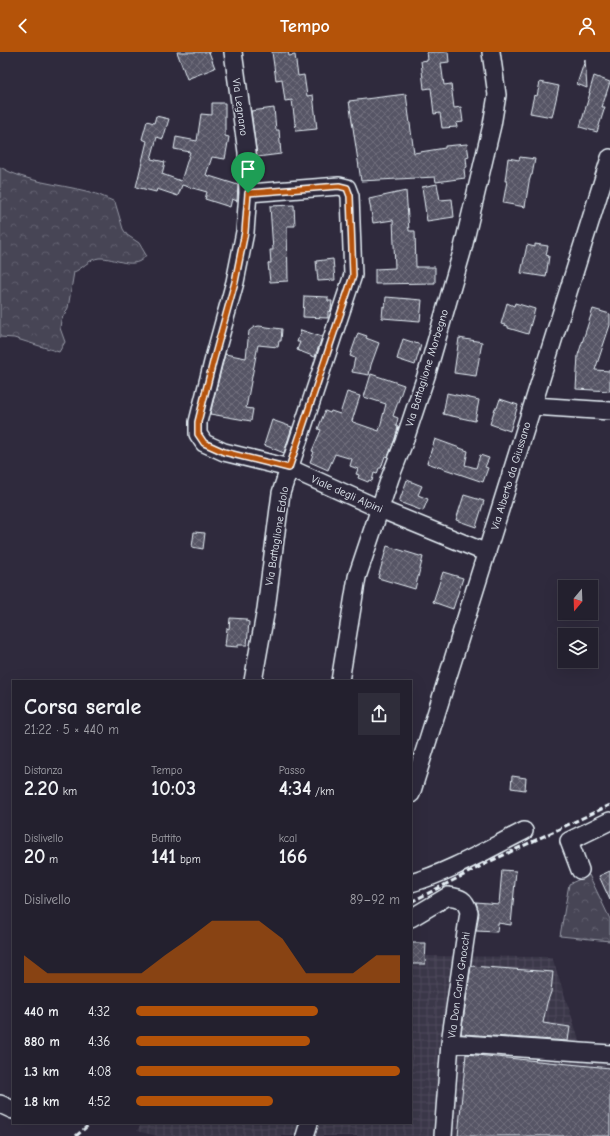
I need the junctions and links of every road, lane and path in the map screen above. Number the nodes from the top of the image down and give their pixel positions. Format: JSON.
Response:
{"nodes":[{"id":1,"x":233,"y":52,"type":"edge"},
{"id":2,"x":491,"y":52,"type":"edge"},
{"id":3,"x":610,"y":158,"type":"edge"},
{"id":4,"x":248,"y":193,"type":"junction"},
{"id":5,"x":533,"y":406,"type":"junction"},
{"id":6,"x":610,"y":411,"type":"edge"},
{"id":7,"x":204,"y":443,"type":"joint"},
{"id":8,"x":289,"y":468,"type":"junction"},
{"id":9,"x":380,"y":509,"type":"junction"},
{"id":10,"x":487,"y":553,"type":"junction"},
{"id":11,"x":253,"y":680,"type":"edge"},
{"id":12,"x":340,"y":680,"type":"edge"},
{"id":13,"x":412,"y":791,"type":"edge"},
{"id":14,"x":610,"y":821,"type":"edge"},
{"id":15,"x":524,"y":831,"type":"dead end"},
{"id":16,"x":580,"y":870,"type":"dead end"},
{"id":17,"x":412,"y":883,"type":"edge"},
{"id":18,"x":412,"y":917,"type":"edge"},
{"id":19,"x":450,"y":1043,"type":"junction"},
{"id":20,"x":610,"y":1054,"type":"edge"},
{"id":21,"x":0,"y":1104,"type":"edge"},
{"id":22,"x":12,"y":1110,"type":"edge"},
{"id":23,"x":310,"y":1124,"type":"edge"},
{"id":24,"x":305,"y":1136,"type":"edge"},
{"id":25,"x":443,"y":1136,"type":"edge"}],
"edges":[{"from":1,"to":4,"type":"street","name":"Via Legnano"},
{"from":2,"to":9,"type":"street","name":"Via Battaglione Morbegno"},
{"from":3,"to":5,"type":"street","name":"Via Alberto da Giussano"},
{"from":4,"to":7,"type":"street","name":"Via Legnano"},
{"from":4,"to":8,"type":"street","name":"Via Battaglione Edolo"},
{"from":5,"to":6,"type":"street"},
{"from":5,"to":10,"type":"street","name":"Via Alberto da Giussano"},
{"from":7,"to":8,"type":"street","name":"Viale degli Alpini"},
{"from":8,"to":9,"type":"street","name":"Viale degli Alpini"},
{"from":8,"to":11,"type":"street","name":"Via Battaglione Edolo"},
{"from":9,"to":10,"type":"street","name":"Viale degli Alpini"},
{"from":9,"to":12,"type":"street","name":"Via Battaglione Morbegno"},
{"from":10,"to":13,"type":"street","name":"Via Alberto da Giussano"},
{"from":14,"to":16,"type":"street"},
{"from":15,"to":17,"type":"street"},
{"from":18,"to":19,"type":"street","name":"Via Don Carlo Gnocchi"},
{"from":19,"to":20,"type":"street","name":"Via Don Carlo Gnocchi"},
{"from":19,"to":25,"type":"street"},
{"from":21,"to":22,"type":"street"},
{"from":23,"to":24,"type":"street"}]}
